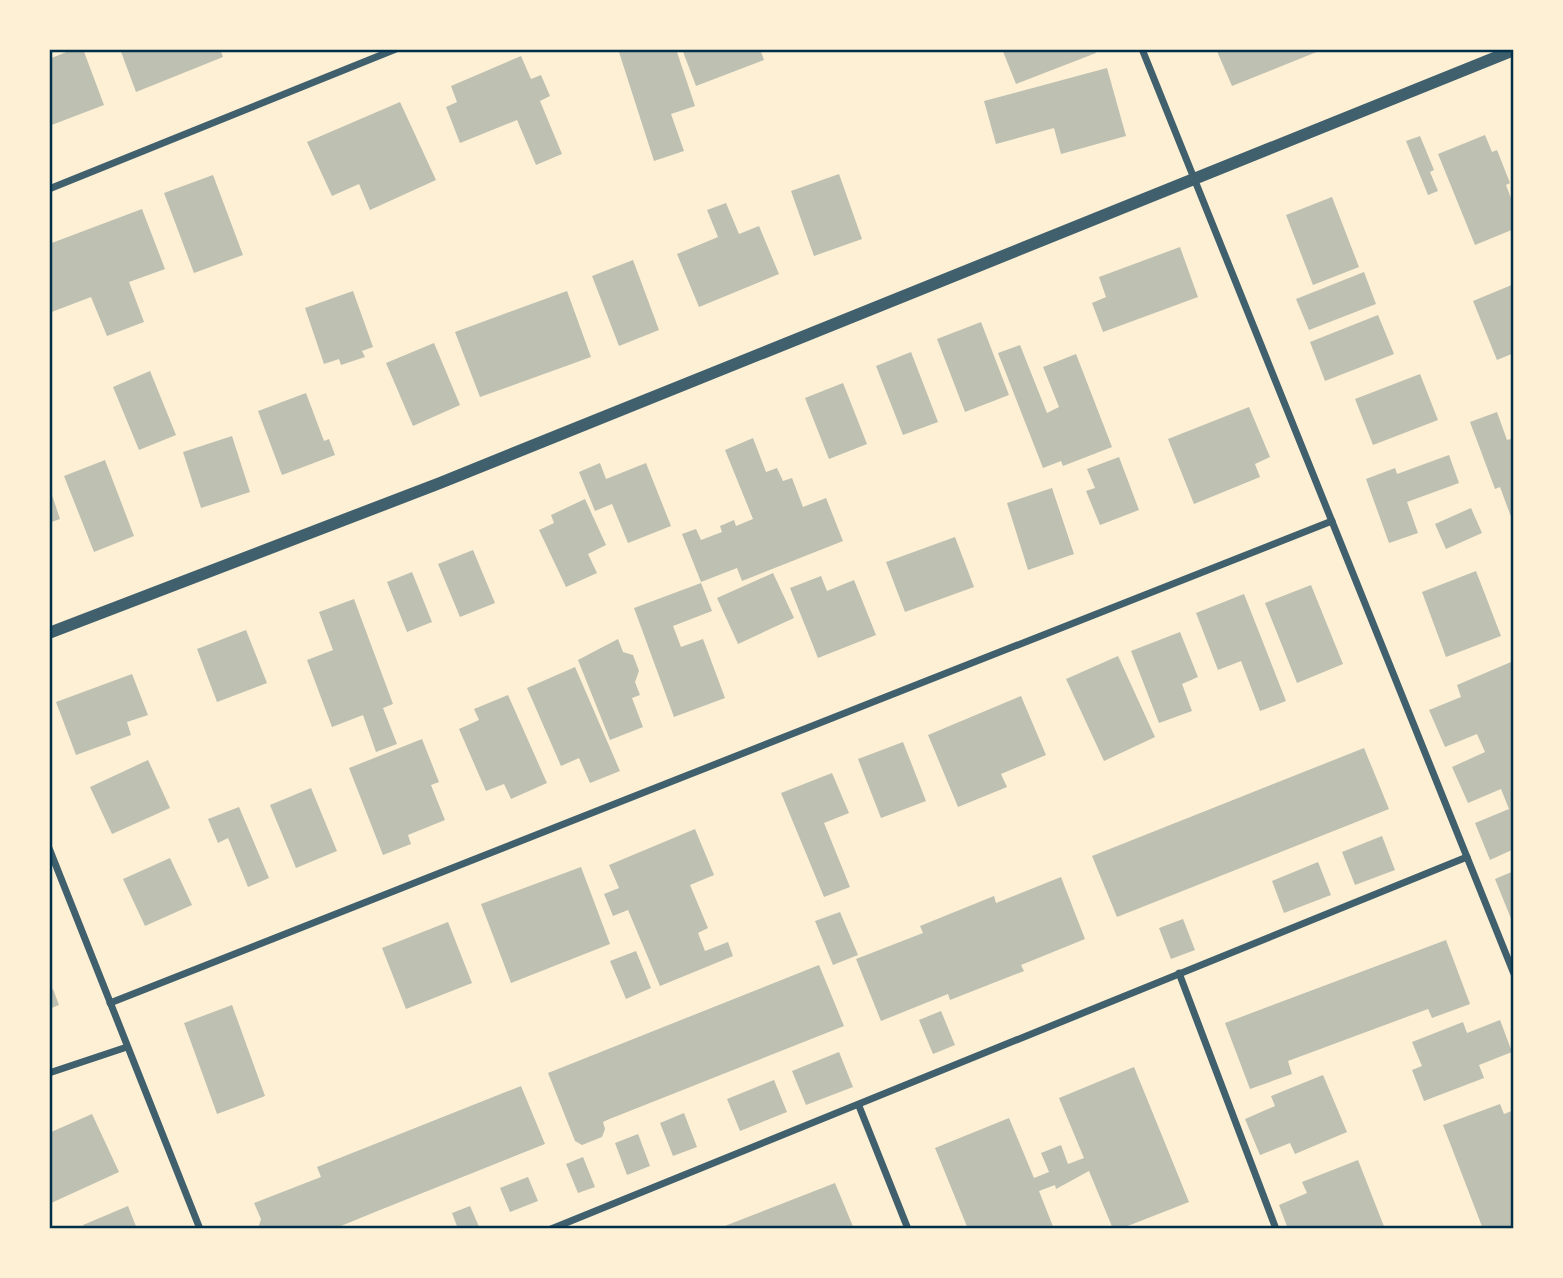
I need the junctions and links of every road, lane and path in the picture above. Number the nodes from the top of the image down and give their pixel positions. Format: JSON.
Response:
{"nodes":[{"id":1,"x":396,"y":49,"type":"edge"},
{"id":2,"x":1142,"y":49,"type":"edge"},
{"id":3,"x":1514,"y":50,"type":"edge"},
{"id":4,"x":1194,"y":177,"type":"junction"},
{"id":5,"x":49,"y":189,"type":"edge"},
{"id":6,"x":1332,"y":521,"type":"junction"},
{"id":7,"x":49,"y":633,"type":"edge"},
{"id":8,"x":49,"y":848,"type":"edge"},
{"id":9,"x":1467,"y":858,"type":"junction"},
{"id":10,"x":1179,"y":972,"type":"junction"},
{"id":11,"x":1514,"y":974,"type":"edge"},
{"id":12,"x":110,"y":1003,"type":"junction"},
{"id":13,"x":127,"y":1047,"type":"junction"},
{"id":14,"x":49,"y":1073,"type":"edge"},
{"id":15,"x":859,"y":1106,"type":"junction"},
{"id":16,"x":556,"y":1228,"type":"edge"},
{"id":17,"x":200,"y":1229,"type":"edge"},
{"id":18,"x":908,"y":1229,"type":"edge"},
{"id":19,"x":1276,"y":1229,"type":"edge"}],
"edges":[{"from":1,"to":5,"type":"street"},
{"from":2,"to":4,"type":"street"},
{"from":3,"to":4,"type":"street"},
{"from":4,"to":6,"type":"street"},
{"from":4,"to":7,"type":"street"},
{"from":6,"to":9,"type":"street"},
{"from":6,"to":12,"type":"street"},
{"from":8,"to":12,"type":"street"},
{"from":9,"to":10,"type":"street"},
{"from":9,"to":11,"type":"street"},
{"from":10,"to":15,"type":"street"},
{"from":10,"to":19,"type":"street"},
{"from":12,"to":13,"type":"street"},
{"from":13,"to":14,"type":"street"},
{"from":13,"to":17,"type":"street"},
{"from":15,"to":16,"type":"street"},
{"from":15,"to":18,"type":"street"}]}
